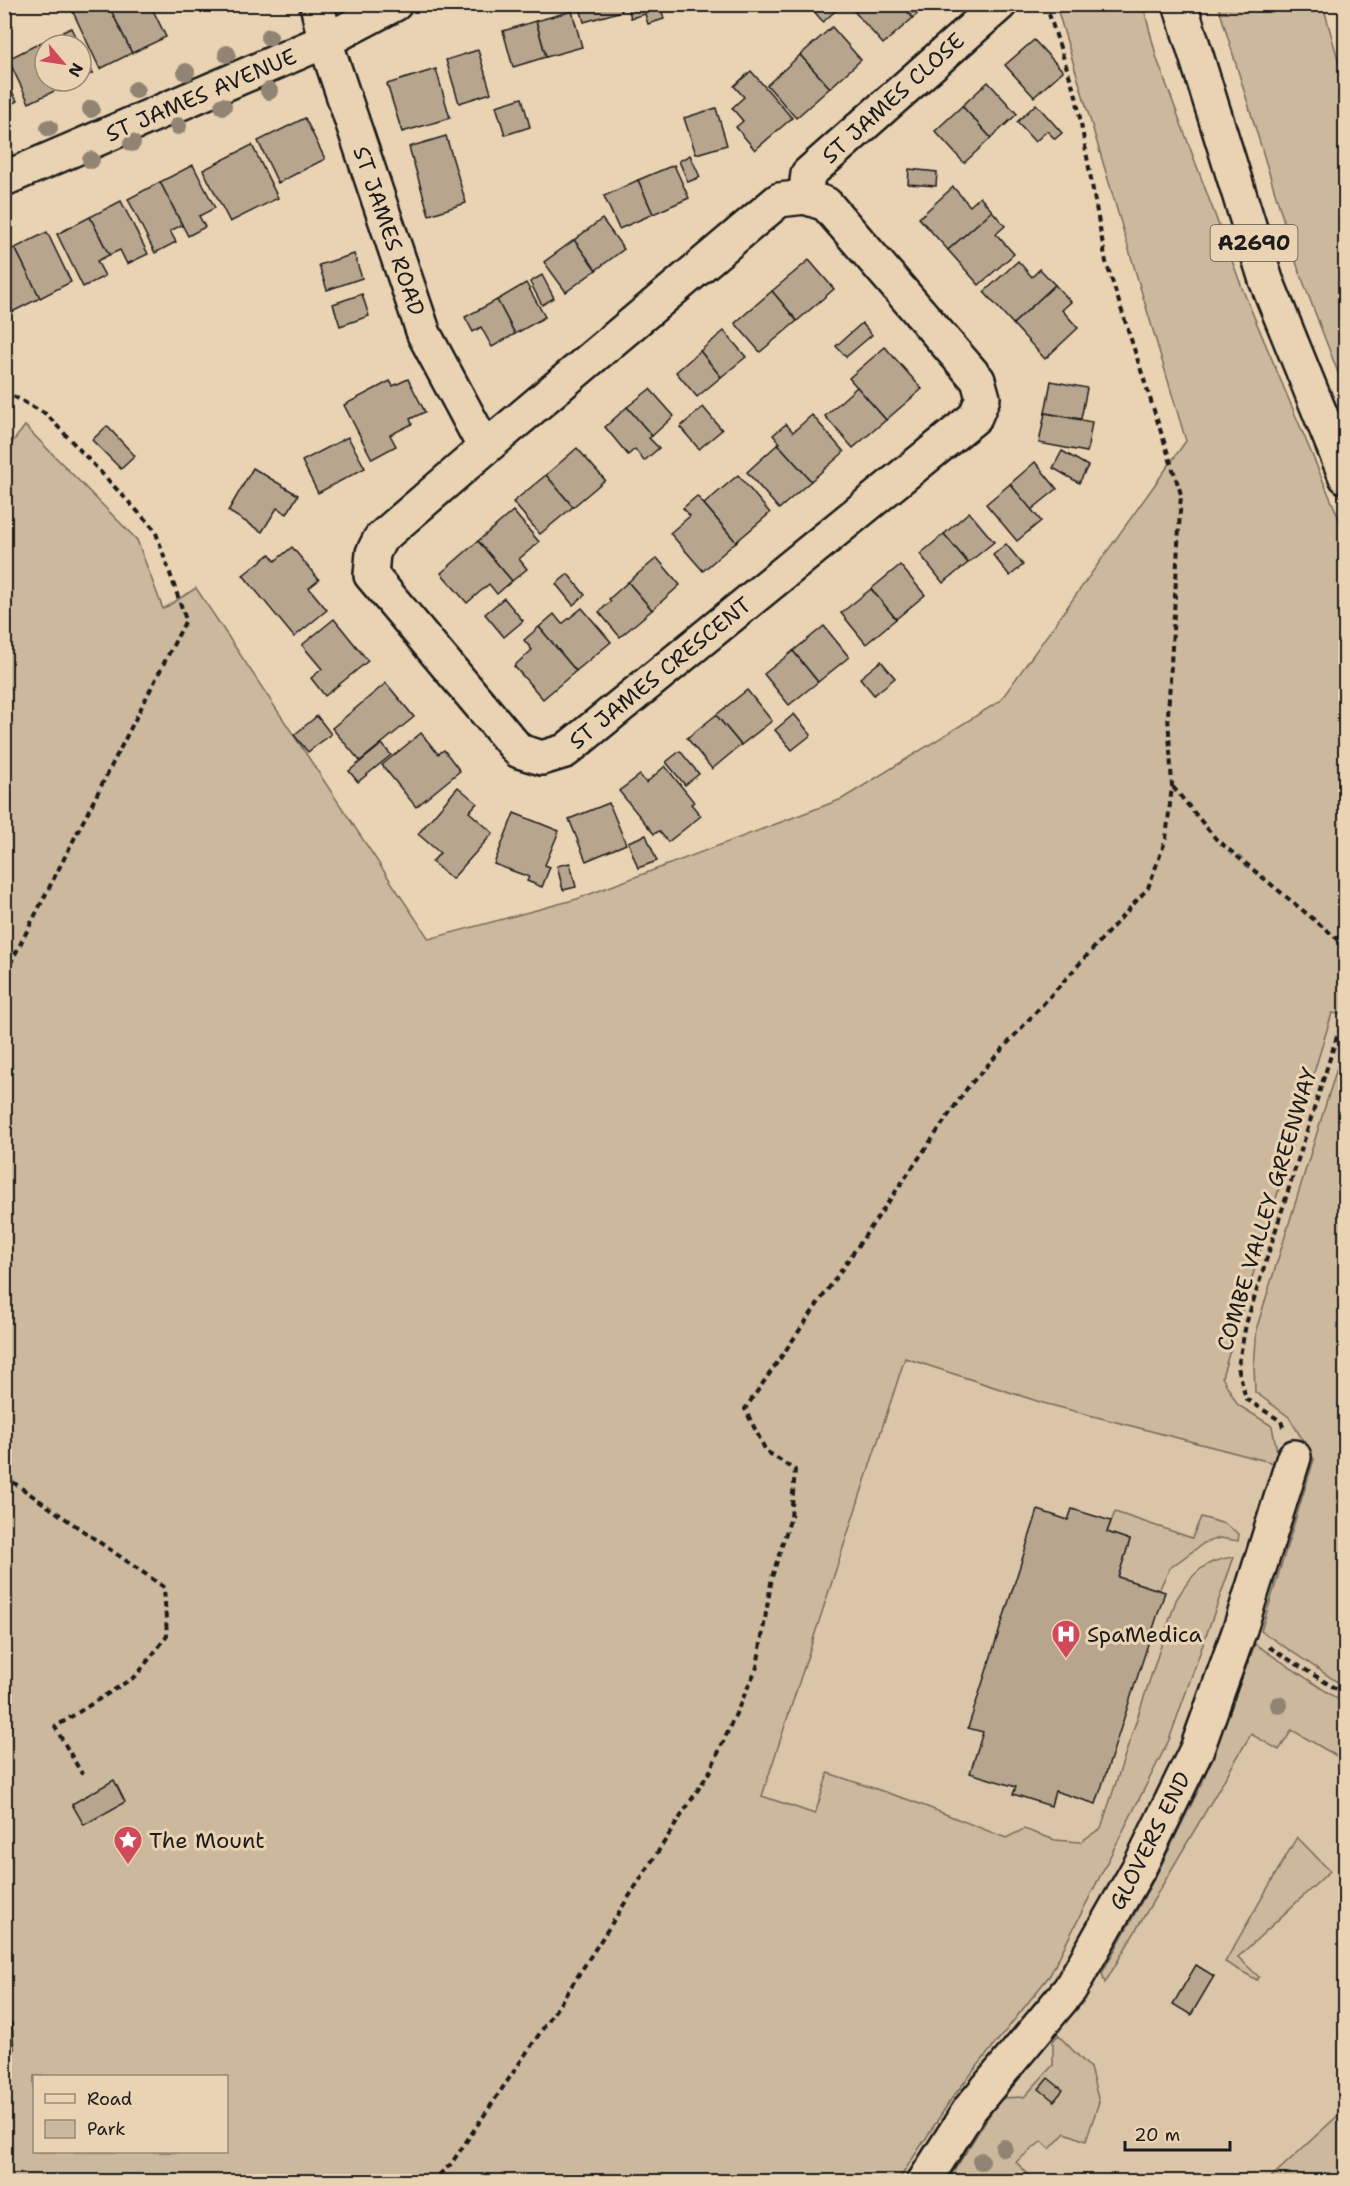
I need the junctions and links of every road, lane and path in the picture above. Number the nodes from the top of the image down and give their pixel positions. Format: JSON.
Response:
{"nodes":[{"id":1,"x":317,"y":4,"type":"edge"},
{"id":2,"x":395,"y":4,"type":"edge"},
{"id":3,"x":1041,"y":4,"type":"edge"},
{"id":4,"x":1180,"y":4,"type":"edge"},
{"id":5,"x":996,"y":6,"type":"edge"},
{"id":6,"x":325,"y":41,"type":"junction"},
{"id":7,"x":4,"y":179,"type":"edge"},
{"id":8,"x":805,"y":197,"type":"junction"},
{"id":9,"x":4,"y":391,"type":"edge"},
{"id":10,"x":486,"y":448,"type":"junction"},
{"id":11,"x":1346,"y":477,"type":"edge"},
{"id":12,"x":1172,"y":786,"type":"junction"},
{"id":13,"x":1346,"y":946,"type":"edge"},
{"id":14,"x":4,"y":976,"type":"edge"},
{"id":15,"x":1346,"y":1026,"type":"edge"},
{"id":16,"x":1294,"y":1457,"type":"joint"},
{"id":17,"x":4,"y":1476,"type":"edge"},
{"id":18,"x":1240,"y":1629,"type":"junction"},
{"id":19,"x":1346,"y":1695,"type":"edge"},
{"id":20,"x":82,"y":1774,"type":"dead end"},
{"id":21,"x":431,"y":2181,"type":"edge"},
{"id":22,"x":924,"y":2181,"type":"edge"}],
"edges":[{"from":1,"to":6,"type":"street","name":"ST JAMES ROAD"},
{"from":2,"to":6,"type":"street","name":"ST JAMES AVENUE"},
{"from":3,"to":12,"type":"path"},
{"from":4,"to":11,"type":"street","number":"A2690"},
{"from":5,"to":8,"type":"street","name":"ST JAMES CLOSE"},
{"from":6,"to":7,"type":"street","name":"ST JAMES AVENUE"},
{"from":6,"to":10,"type":"street","name":"ST JAMES ROAD"},
{"from":8,"to":10,"type":"street","name":"ST JAMES CRESCENT"},
{"from":8,"to":10,"type":"street","name":"ST JAMES CRESCENT"},
{"from":9,"to":14,"type":"path"},
{"from":12,"to":13,"type":"path"},
{"from":12,"to":21,"type":"path"},
{"from":15,"to":16,"type":"path","name":"COMBE VALLEY GREENWAY"},
{"from":16,"to":18,"type":"street","name":"GLOVERS END"},
{"from":17,"to":20,"type":"path"},
{"from":18,"to":19,"type":"path"},
{"from":18,"to":22,"type":"street","name":"GLOVERS END"}]}
